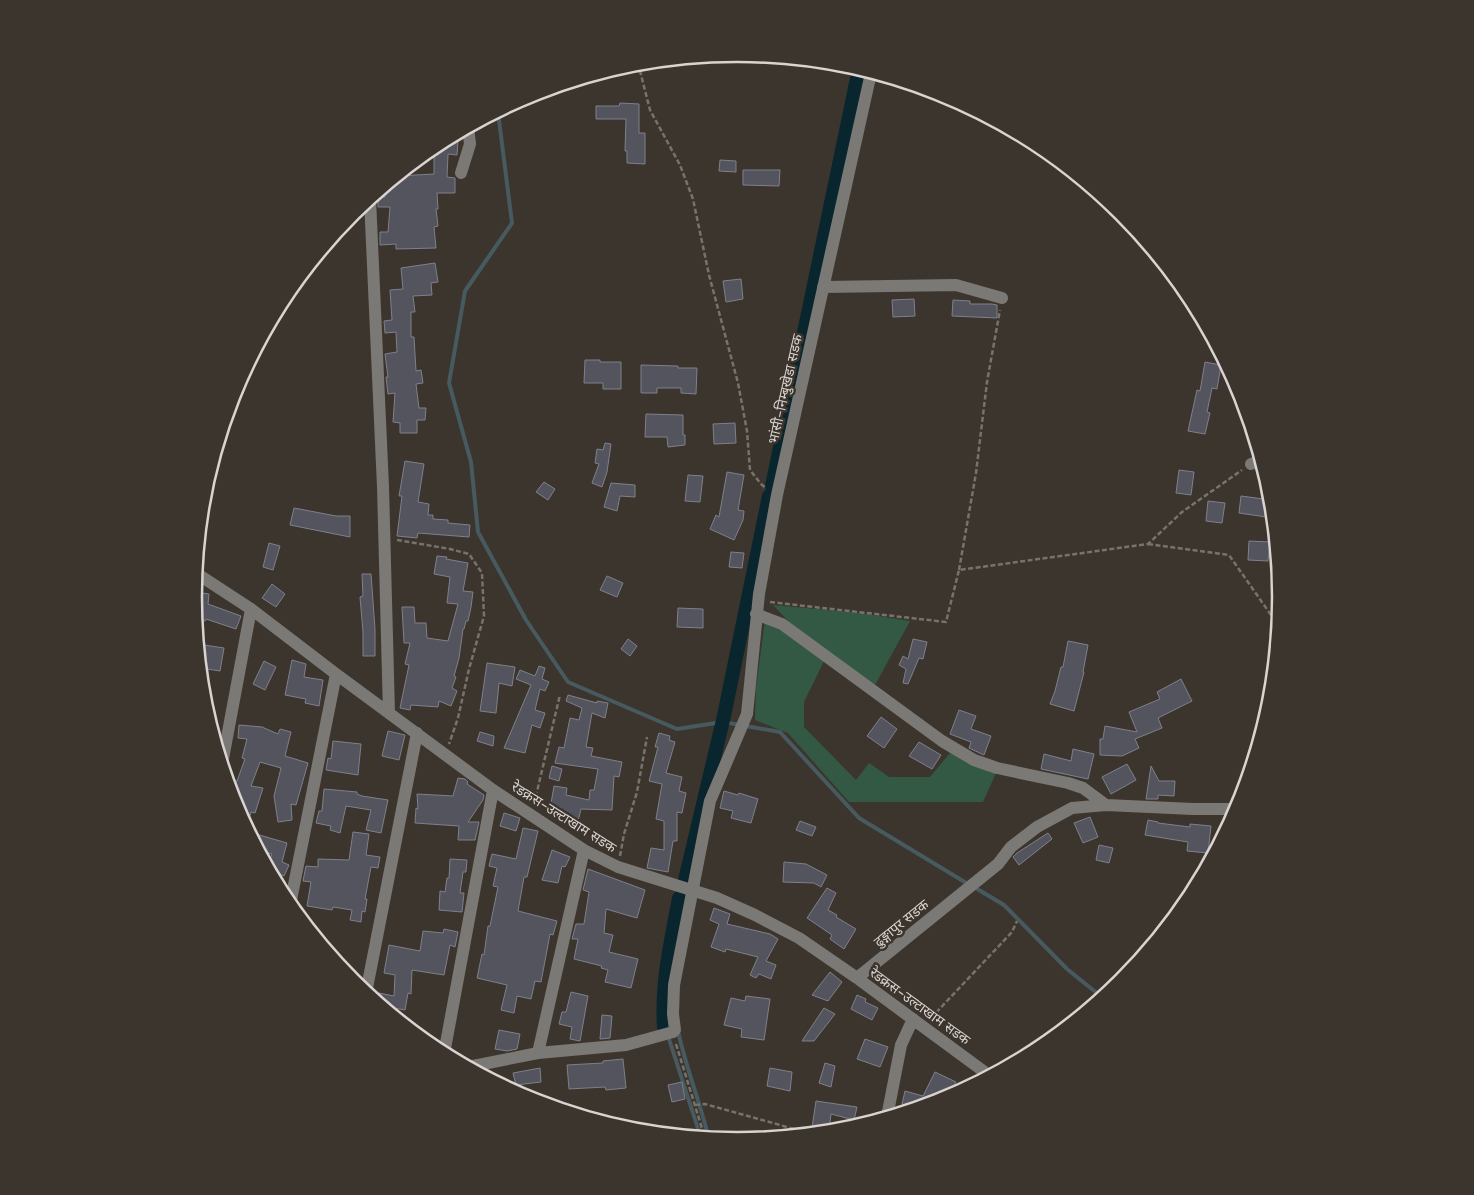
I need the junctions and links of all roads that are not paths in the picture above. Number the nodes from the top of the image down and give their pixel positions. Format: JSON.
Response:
{"nodes":[{"id":1,"x":869,"y":80,"type":"edge"},
{"id":2,"x":469,"y":135,"type":"edge"},
{"id":3,"x":461,"y":173,"type":"dead end"},
{"id":4,"x":370,"y":208,"type":"edge"},
{"id":5,"x":823,"y":287,"type":"junction"},
{"id":6,"x":1002,"y":298,"type":"road end"},
{"id":7,"x":203,"y":578,"type":"edge"},
{"id":8,"x":251,"y":609,"type":"junction"},
{"id":9,"x":756,"y":614,"type":"junction"},
{"id":10,"x":336,"y":674,"type":"junction"},
{"id":11,"x":389,"y":712,"type":"junction"},
{"id":12,"x":417,"y":732,"type":"junction"},
{"id":13,"x":224,"y":751,"type":"edge"},
{"id":14,"x":493,"y":790,"type":"junction"},
{"id":15,"x":1106,"y":805,"type":"junction"},
{"id":16,"x":1228,"y":809,"type":"edge"},
{"id":17,"x":584,"y":850,"type":"junction"},
{"id":18,"x":692,"y":890,"type":"junction"},
{"id":19,"x":292,"y":895,"type":"edge"},
{"id":20,"x":857,"y":978,"type":"junction"},
{"id":21,"x":368,"y":984,"type":"edge"},
{"id":22,"x":918,"y":1023,"type":"junction"},
{"id":23,"x":446,"y":1046,"type":"edge"},
{"id":24,"x":538,"y":1053,"type":"junction"},
{"id":25,"x":478,"y":1066,"type":"edge"},
{"id":26,"x":984,"y":1072,"type":"edge"},
{"id":27,"x":889,"y":1110,"type":"edge"}],
"edges":[{"from":1,"to":5,"type":"street","name":"भांसी-निम्बुखेडा सडक"},
{"from":2,"to":3,"type":"street"},
{"from":4,"to":11,"type":"street"},
{"from":5,"to":6,"type":"street"},
{"from":5,"to":9,"type":"street","name":"भांसी-निम्बुखेडा सडक"},
{"from":7,"to":8,"type":"street","name":"रेडक्रस-उल्टाखाम सडक"},
{"from":8,"to":10,"type":"street","name":"रेडक्रस-उल्टाखाम सडक"},
{"from":8,"to":13,"type":"street"},
{"from":9,"to":15,"type":"street"},
{"from":9,"to":18,"type":"street","name":"भांसी-निम्बुखेडा सडक"},
{"from":10,"to":11,"type":"street","name":"रेडक्रस-उल्टाखाम सडक"},
{"from":10,"to":19,"type":"street"},
{"from":11,"to":12,"type":"street","name":"रेडक्रस-उल्टाखाम सडक"},
{"from":12,"to":14,"type":"street","name":"रेडक्रस-उल्टाखाम सडक"},
{"from":12,"to":21,"type":"street"},
{"from":14,"to":17,"type":"street","name":"रेडक्रस-उल्टाखाम सडक"},
{"from":14,"to":23,"type":"street"},
{"from":15,"to":16,"type":"street"},
{"from":15,"to":20,"type":"street","name":"ढुङ्गापुर सडक"},
{"from":17,"to":18,"type":"street","name":"रेडक्रस-उल्टाखाम सडक"},
{"from":17,"to":24,"type":"street"},
{"from":18,"to":20,"type":"street","name":"रेडक्रस-उल्टाखाम सडक"},
{"from":18,"to":24,"type":"street"},
{"from":20,"to":22,"type":"street","name":"रेडक्रस-उल्टाखाम सडक"},
{"from":22,"to":26,"type":"street","name":"रेडक्रस-उल्टाखाम सडक"},
{"from":22,"to":27,"type":"street"},
{"from":24,"to":25,"type":"street"}]}
